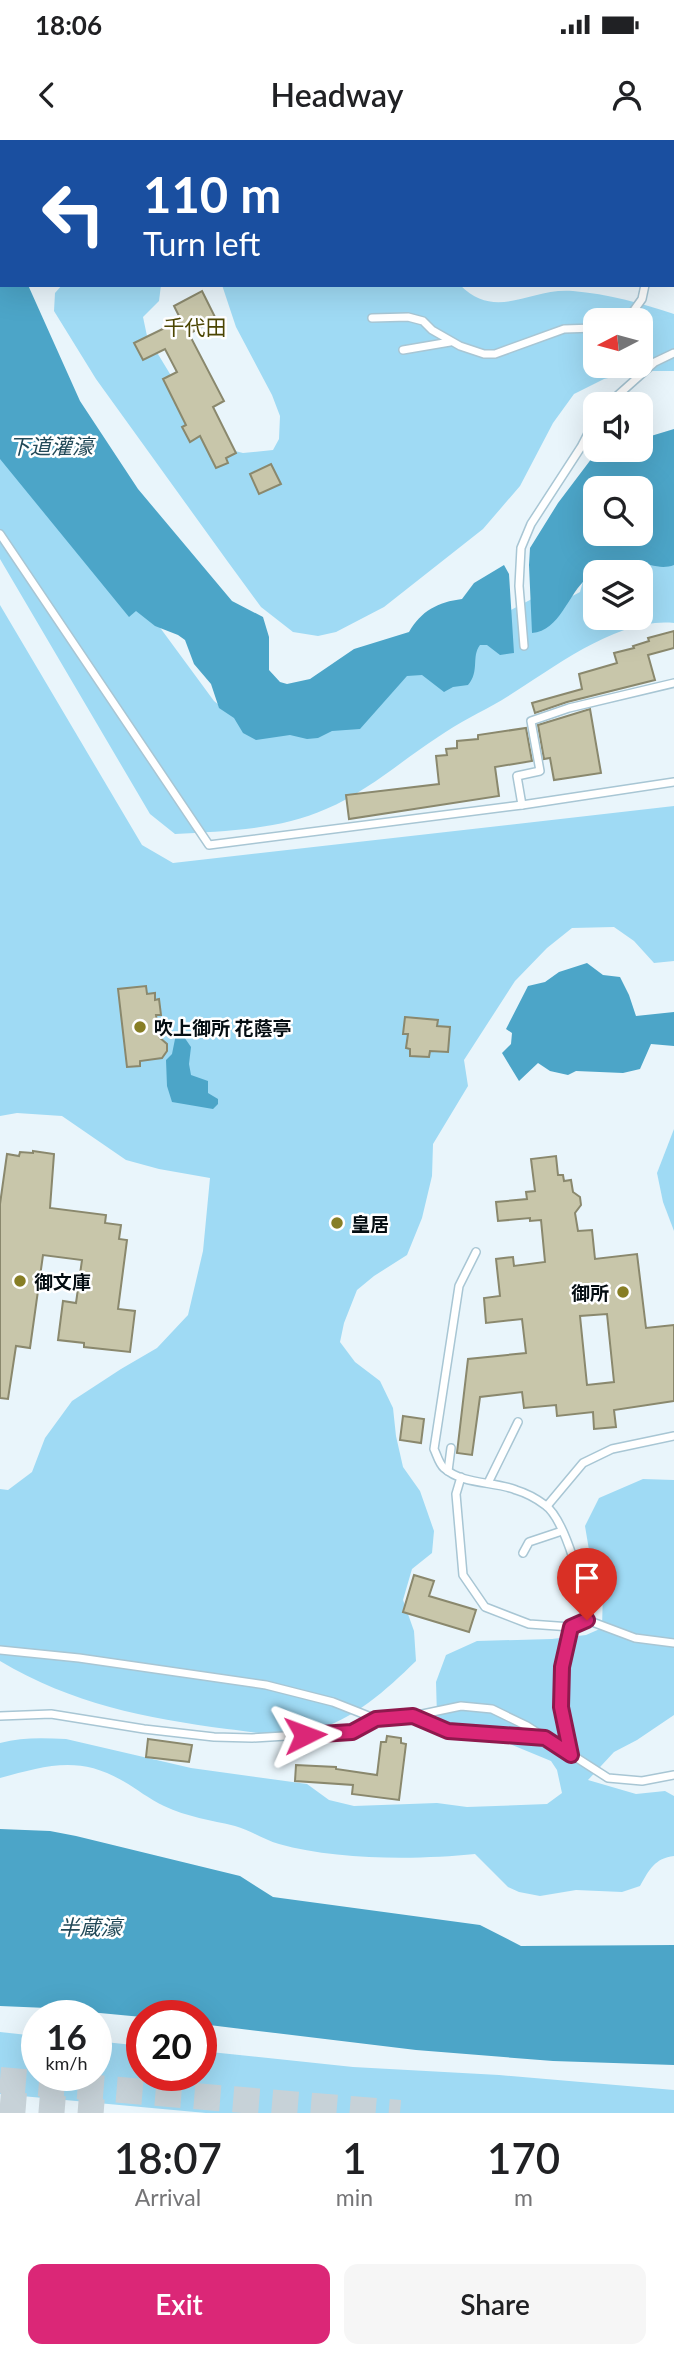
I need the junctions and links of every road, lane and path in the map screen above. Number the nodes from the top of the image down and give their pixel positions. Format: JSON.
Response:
{"nodes":[{"id":1,"x":645,"y":287,"type":"edge"},
{"id":2,"x":636,"y":308,"type":"edge"},
{"id":3,"x":372,"y":318,"type":"dead end"},
{"id":4,"x":583,"y":328,"type":"edge"},
{"id":5,"x":451,"y":342,"type":"junction"},
{"id":6,"x":403,"y":350,"type":"dead end"},
{"id":7,"x":674,"y":353,"type":"edge"},
{"id":8,"x":621,"y":392,"type":"edge"},
{"id":9,"x":583,"y":441,"type":"edge"},
{"id":10,"x":0,"y":534,"type":"edge"},
{"id":11,"x":524,"y":646,"type":"dead end"},
{"id":12,"x":674,"y":683,"type":"edge"},
{"id":13,"x":674,"y":782,"type":"edge"},
{"id":14,"x":522,"y":805,"type":"junction"},
{"id":15,"x":476,"y":1252,"type":"dead end"},
{"id":16,"x":517,"y":1422,"type":"dead end"},
{"id":17,"x":674,"y":1436,"type":"edge"},
{"id":18,"x":451,"y":1448,"type":"dead end"},
{"id":19,"x":448,"y":1471,"type":"junction"},
{"id":20,"x":461,"y":1478,"type":"junction"},
{"id":21,"x":488,"y":1483,"type":"junction"},
{"id":22,"x":547,"y":1506,"type":"junction"},
{"id":23,"x":562,"y":1531,"type":"junction"},
{"id":24,"x":523,"y":1553,"type":"dead end"},
{"id":25,"x":587,"y":1620,"type":"junction"},
{"id":26,"x":571,"y":1627,"type":"junction"},
{"id":27,"x":674,"y":1643,"type":"edge"},
{"id":28,"x":0,"y":1650,"type":"edge"},
{"id":29,"x":0,"y":1716,"type":"edge"},
{"id":30,"x":413,"y":1716,"type":"junction"},
{"id":31,"x":376,"y":1719,"type":"junction"},
{"id":32,"x":545,"y":1738,"type":"junction"},
{"id":33,"x":571,"y":1755,"type":"junction"},
{"id":34,"x":674,"y":1776,"type":"edge"}],
"edges":[{"from":1,"to":2,"type":"lane"},
{"from":3,"to":5,"type":"lane"},
{"from":4,"to":5,"type":"lane"},
{"from":5,"to":6,"type":"lane"},
{"from":7,"to":8,"type":"lane"},
{"from":9,"to":11,"type":"lane"},
{"from":10,"to":14,"type":"lane"},
{"from":12,"to":14,"type":"lane"},
{"from":13,"to":14,"type":"lane"},
{"from":15,"to":19,"type":"lane"},
{"from":16,"to":21,"type":"lane"},
{"from":17,"to":22,"type":"lane"},
{"from":18,"to":19,"type":"lane"},
{"from":19,"to":20,"type":"lane"},
{"from":20,"to":21,"type":"lane"},
{"from":20,"to":26,"type":"lane"},
{"from":21,"to":22,"type":"lane"},
{"from":22,"to":23,"type":"lane"},
{"from":23,"to":24,"type":"lane"},
{"from":23,"to":25,"type":"lane"},
{"from":25,"to":26,"type":"lane"},
{"from":25,"to":27,"type":"lane"},
{"from":26,"to":33,"type":"lane"},
{"from":28,"to":31,"type":"lane"},
{"from":29,"to":31,"type":"lane"},
{"from":30,"to":31,"type":"lane"},
{"from":30,"to":32,"type":"lane"},
{"from":30,"to":32,"type":"lane"},
{"from":32,"to":33,"type":"lane"},
{"from":33,"to":34,"type":"lane"}]}
